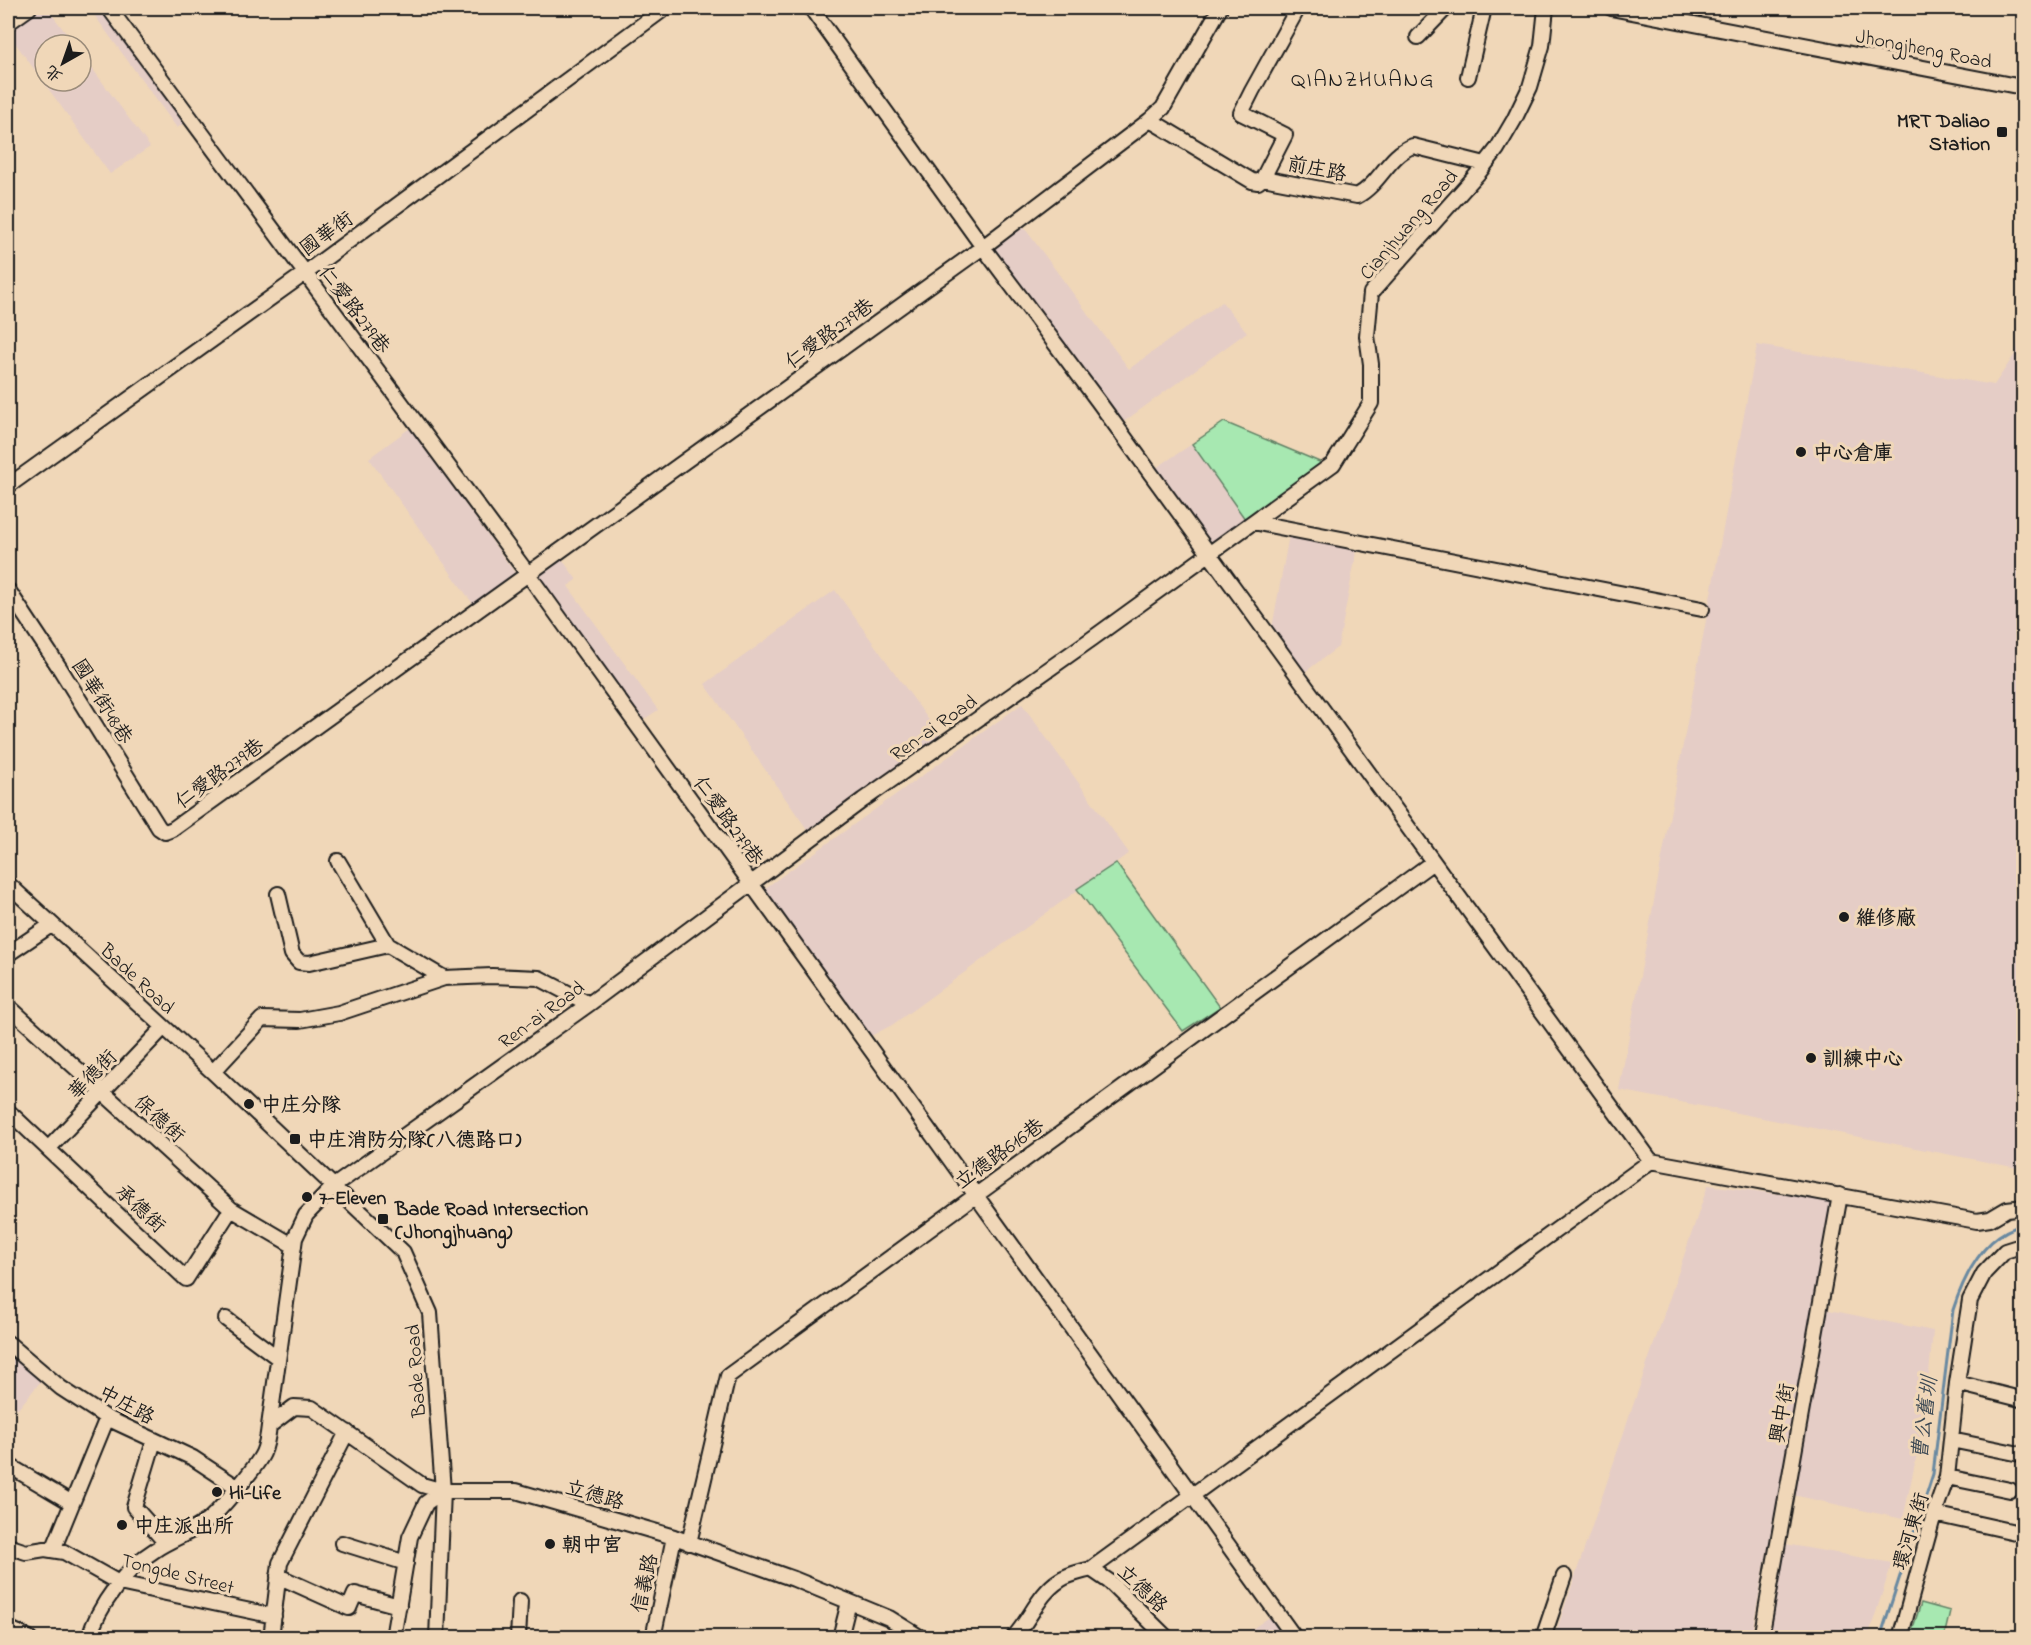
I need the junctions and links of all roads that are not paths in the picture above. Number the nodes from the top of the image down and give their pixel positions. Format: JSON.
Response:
{"nodes":[{"id":1,"x":29,"y":8,"type":"edge"},
{"id":2,"x":109,"y":8,"type":"edge"},
{"id":3,"x":665,"y":8,"type":"edge"},
{"id":4,"x":811,"y":8,"type":"edge"},
{"id":5,"x":1220,"y":8,"type":"edge"},
{"id":6,"x":1298,"y":8,"type":"edge"},
{"id":7,"x":1446,"y":8,"type":"edge"},
{"id":8,"x":1484,"y":8,"type":"edge"},
{"id":9,"x":1546,"y":8,"type":"edge"},
{"id":10,"x":1611,"y":8,"type":"edge"},
{"id":11,"x":8,"y":23,"type":"edge"},
{"id":12,"x":1418,"y":37,"type":"dead end"},
{"id":13,"x":1468,"y":77,"type":"dead end"},
{"id":14,"x":2017,"y":86,"type":"dead end"},
{"id":15,"x":1150,"y":120,"type":"junction"},
{"id":16,"x":1485,"y":164,"type":"junction"},
{"id":17,"x":1263,"y":178,"type":"junction"},
{"id":18,"x":983,"y":247,"type":"junction"},
{"id":19,"x":304,"y":274,"type":"junction"},
{"id":20,"x":8,"y":486,"type":"edge"},
{"id":21,"x":1253,"y":522,"type":"junction"},
{"id":22,"x":1209,"y":554,"type":"junction"},
{"id":23,"x":528,"y":574,"type":"junction"},
{"id":24,"x":8,"y":590,"type":"edge"},
{"id":25,"x":1702,"y":609,"type":"dead end"},
{"id":26,"x":165,"y":832,"type":"joint"},
{"id":27,"x":338,"y":861,"type":"dead end"},
{"id":28,"x":1433,"y":862,"type":"junction"},
{"id":29,"x":8,"y":884,"type":"edge"},
{"id":30,"x":752,"y":884,"type":"junction"},
{"id":31,"x":278,"y":894,"type":"dead end"},
{"id":32,"x":51,"y":925,"type":"junction"},
{"id":33,"x":388,"y":945,"type":"junction"},
{"id":34,"x":8,"y":954,"type":"edge"},
{"id":35,"x":444,"y":978,"type":"junction"},
{"id":36,"x":589,"y":1004,"type":"junction"},
{"id":37,"x":8,"y":1006,"type":"edge"},
{"id":38,"x":164,"y":1028,"type":"junction"},
{"id":39,"x":213,"y":1072,"type":"junction"},
{"id":40,"x":103,"y":1092,"type":"junction"},
{"id":41,"x":8,"y":1110,"type":"edge"},
{"id":42,"x":49,"y":1148,"type":"junction"},
{"id":43,"x":1651,"y":1161,"type":"junction"},
{"id":44,"x":334,"y":1186,"type":"junction"},
{"id":45,"x":976,"y":1194,"type":"junction"},
{"id":46,"x":1840,"y":1195,"type":"junction"},
{"id":47,"x":2024,"y":1207,"type":"edge"},
{"id":48,"x":231,"y":1209,"type":"junction"},
{"id":49,"x":2024,"y":1245,"type":"edge"},
{"id":50,"x":294,"y":1246,"type":"junction"},
{"id":51,"x":226,"y":1319,"type":"dead end"},
{"id":52,"x":8,"y":1343,"type":"edge"},
{"id":53,"x":278,"y":1358,"type":"junction"},
{"id":54,"x":1956,"y":1383,"type":"junction"},
{"id":55,"x":2024,"y":1400,"type":"edge"},
{"id":56,"x":106,"y":1418,"type":"junction"},
{"id":57,"x":269,"y":1426,"type":"junction"},
{"id":58,"x":347,"y":1432,"type":"junction"},
{"id":59,"x":1951,"y":1440,"type":"junction"},
{"id":60,"x":154,"y":1441,"type":"junction"},
{"id":61,"x":2020,"y":1454,"type":"dead end"},
{"id":62,"x":8,"y":1465,"type":"edge"},
{"id":63,"x":1947,"y":1477,"type":"junction"},
{"id":64,"x":237,"y":1487,"type":"junction"},
{"id":65,"x":2010,"y":1490,"type":"dead end"},
{"id":66,"x":443,"y":1491,"type":"junction"},
{"id":67,"x":1194,"y":1495,"type":"junction"},
{"id":68,"x":72,"y":1503,"type":"junction"},
{"id":69,"x":1934,"y":1514,"type":"junction"},
{"id":70,"x":2024,"y":1534,"type":"edge"},
{"id":71,"x":674,"y":1537,"type":"junction"},
{"id":72,"x":166,"y":1543,"type":"junction"},
{"id":73,"x":689,"y":1543,"type":"junction"},
{"id":74,"x":342,"y":1544,"type":"dead end"},
{"id":75,"x":8,"y":1546,"type":"edge"},
{"id":76,"x":53,"y":1550,"type":"junction"},
{"id":77,"x":406,"y":1563,"type":"junction"},
{"id":78,"x":1091,"y":1569,"type":"junction"},
{"id":79,"x":278,"y":1576,"type":"junction"},
{"id":80,"x":1564,"y":1576,"type":"dead end"},
{"id":81,"x":119,"y":1583,"type":"junction"},
{"id":82,"x":520,"y":1601,"type":"dead end"},
{"id":83,"x":849,"y":1602,"type":"junction"},
{"id":84,"x":399,"y":1606,"type":"junction"},
{"id":85,"x":274,"y":1616,"type":"junction"},
{"id":86,"x":8,"y":1628,"type":"edge"},
{"id":87,"x":28,"y":1638,"type":"edge"},
{"id":88,"x":89,"y":1638,"type":"edge"},
{"id":89,"x":271,"y":1638,"type":"edge"},
{"id":90,"x":393,"y":1638,"type":"edge"},
{"id":91,"x":437,"y":1638,"type":"edge"},
{"id":92,"x":518,"y":1638,"type":"edge"},
{"id":93,"x":653,"y":1638,"type":"edge"},
{"id":94,"x":840,"y":1638,"type":"edge"},
{"id":95,"x":921,"y":1638,"type":"edge"},
{"id":96,"x":1012,"y":1638,"type":"edge"},
{"id":97,"x":1167,"y":1638,"type":"edge"},
{"id":98,"x":1295,"y":1638,"type":"edge"},
{"id":99,"x":1543,"y":1638,"type":"edge"},
{"id":100,"x":1761,"y":1638,"type":"edge"},
{"id":101,"x":1900,"y":1638,"type":"edge"}],
"edges":[{"from":1,"to":11,"type":"street"},
{"from":2,"to":19,"type":"street","name":"仁愛路279巷"},
{"from":3,"to":19,"type":"street","name":"國華街"},
{"from":4,"to":18,"type":"street"},
{"from":5,"to":15,"type":"street","name":"仁愛路279巷"},
{"from":6,"to":17,"type":"street","name":"前庄路"},
{"from":7,"to":12,"type":"street"},
{"from":8,"to":13,"type":"street"},
{"from":9,"to":16,"type":"street","name":"Cianjhuang Road"},
{"from":10,"to":14,"type":"street","name":"Jhongjheng Road"},
{"from":15,"to":17,"type":"street","name":"前庄路"},
{"from":15,"to":18,"type":"street","name":"仁愛路279巷"},
{"from":16,"to":17,"type":"street","name":"前庄路"},
{"from":16,"to":21,"type":"street","name":"Cianjhuang Road"},
{"from":18,"to":22,"type":"street"},
{"from":18,"to":23,"type":"street","name":"仁愛路279巷"},
{"from":19,"to":20,"type":"street","name":"國華街"},
{"from":19,"to":23,"type":"street","name":"仁愛路279巷"},
{"from":21,"to":22,"type":"street","name":"Cianjhuang Road"},
{"from":21,"to":25,"type":"street"},
{"from":22,"to":28,"type":"street"},
{"from":22,"to":30,"type":"street","name":"Ren-ai Road"},
{"from":23,"to":26,"type":"street","name":"仁愛路279巷"},
{"from":23,"to":30,"type":"street","name":"仁愛路279巷"},
{"from":24,"to":26,"type":"street","name":"國華街48巷"},
{"from":27,"to":33,"type":"street"},
{"from":28,"to":43,"type":"street"},
{"from":28,"to":45,"type":"street","name":"立德路616巷"},
{"from":29,"to":32,"type":"street","name":"Bade Road"},
{"from":30,"to":36,"type":"street","name":"Ren-ai Road"},
{"from":30,"to":45,"type":"street","name":"仁愛路279巷"},
{"from":31,"to":33,"type":"street"},
{"from":32,"to":34,"type":"street"},
{"from":32,"to":38,"type":"street","name":"Bade Road"},
{"from":33,"to":35,"type":"street"},
{"from":35,"to":36,"type":"street"},
{"from":35,"to":39,"type":"street"},
{"from":36,"to":44,"type":"street","name":"Ren-ai Road"},
{"from":37,"to":40,"type":"street","name":"保德街"},
{"from":38,"to":39,"type":"street","name":"Bade Road"},
{"from":38,"to":40,"type":"street","name":"華德街"},
{"from":39,"to":44,"type":"street","name":"Bade Road"},
{"from":40,"to":42,"type":"street","name":"華德街"},
{"from":40,"to":48,"type":"street","name":"保德街"},
{"from":41,"to":42,"type":"street","name":"承德街"},
{"from":42,"to":48,"type":"street","name":"承德街"},
{"from":43,"to":46,"type":"street"},
{"from":43,"to":67,"type":"street"},
{"from":44,"to":50,"type":"street","name":"Ren-ai Road"},
{"from":44,"to":66,"type":"street","name":"Bade Road"},
{"from":45,"to":67,"type":"street","name":"仁愛路279巷"},
{"from":45,"to":73,"type":"street","name":"立德路616巷"},
{"from":46,"to":47,"type":"street"},
{"from":46,"to":100,"type":"street","name":"興中街"},
{"from":48,"to":50,"type":"street","name":"保德街"},
{"from":49,"to":54,"type":"street","name":"環河東街"},
{"from":50,"to":53,"type":"street","name":"Ren-ai Road"},
{"from":51,"to":53,"type":"street"},
{"from":52,"to":56,"type":"street","name":"中庄路"},
{"from":53,"to":57,"type":"street","name":"Ren-ai Road"},
{"from":54,"to":55,"type":"street"},
{"from":54,"to":59,"type":"street","name":"環河東街"},
{"from":56,"to":60,"type":"street","name":"中庄路"},
{"from":56,"to":68,"type":"street"},
{"from":57,"to":58,"type":"street","name":"立德路"},
{"from":57,"to":64,"type":"street","name":"Ren-ai Road"},
{"from":58,"to":66,"type":"street","name":"立德路"},
{"from":58,"to":79,"type":"street"},
{"from":59,"to":61,"type":"street"},
{"from":59,"to":63,"type":"street","name":"環河東街"},
{"from":60,"to":64,"type":"street","name":"中庄路"},
{"from":60,"to":72,"type":"street"},
{"from":62,"to":68,"type":"street"},
{"from":63,"to":65,"type":"street"},
{"from":63,"to":69,"type":"street","name":"環河東街"},
{"from":64,"to":72,"type":"street","name":"Ren-ai Road"},
{"from":66,"to":71,"type":"street","name":"立德路"},
{"from":66,"to":77,"type":"street"},
{"from":66,"to":91,"type":"street","name":"Bade Road"},
{"from":67,"to":78,"type":"street"},
{"from":67,"to":98,"type":"street","name":"仁愛路279巷"},
{"from":68,"to":76,"type":"street"},
{"from":69,"to":70,"type":"street"},
{"from":69,"to":101,"type":"street","name":"環河東街"},
{"from":71,"to":73,"type":"street","name":"立德路"},
{"from":71,"to":93,"type":"street","name":"信義路"},
{"from":72,"to":81,"type":"street","name":"Ren-ai Road"},
{"from":73,"to":83,"type":"street","name":"立德路"},
{"from":74,"to":77,"type":"street"},
{"from":75,"to":76,"type":"street","name":"Tongde Street"},
{"from":76,"to":81,"type":"street","name":"Tongde Street"},
{"from":77,"to":84,"type":"street"},
{"from":78,"to":96,"type":"street","name":"立德路"},
{"from":78,"to":97,"type":"street","name":"立德路"},
{"from":79,"to":84,"type":"street"},
{"from":79,"to":85,"type":"street"},
{"from":80,"to":99,"type":"street"},
{"from":81,"to":85,"type":"street","name":"Tongde Street"},
{"from":81,"to":88,"type":"street","name":"Ren-ai Road"},
{"from":82,"to":92,"type":"street"},
{"from":83,"to":94,"type":"street"},
{"from":83,"to":95,"type":"street","name":"立德路"},
{"from":84,"to":90,"type":"street"},
{"from":85,"to":89,"type":"street"},
{"from":86,"to":87,"type":"street"}]}
